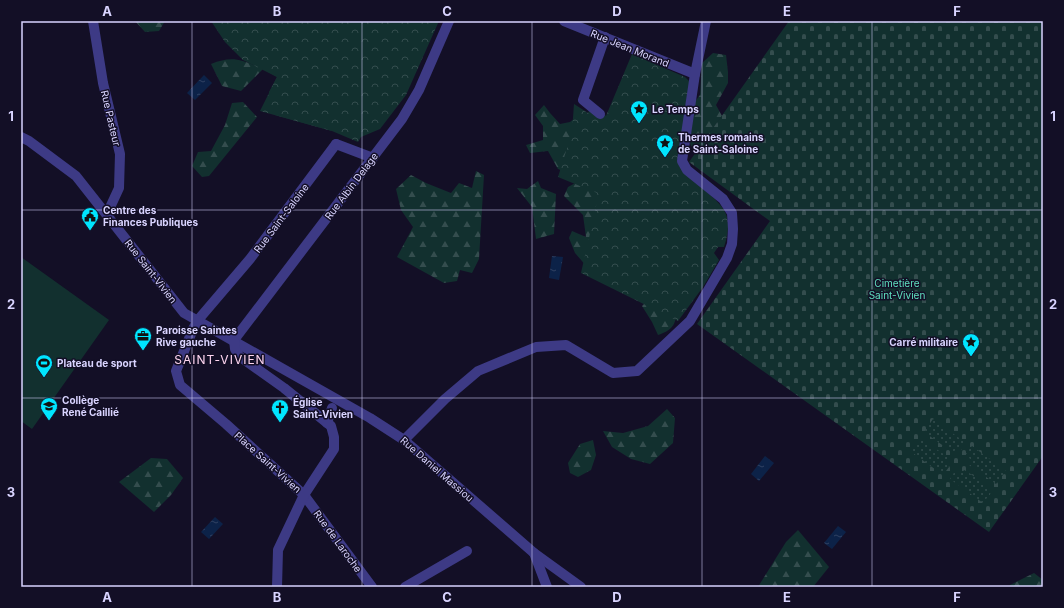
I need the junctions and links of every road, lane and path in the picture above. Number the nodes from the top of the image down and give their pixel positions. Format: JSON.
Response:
{"nodes":[{"id":1,"x":93,"y":21,"type":"edge"},
{"id":2,"x":449,"y":21,"type":"edge"},
{"id":3,"x":564,"y":21,"type":"edge"},
{"id":4,"x":706,"y":21,"type":"edge"},
{"id":5,"x":605,"y":37,"type":"junction"},
{"id":6,"x":695,"y":74,"type":"junction"},
{"id":7,"x":600,"y":114,"type":"dead end"},
{"id":8,"x":21,"y":137,"type":"edge"},
{"id":9,"x":373,"y":158,"type":"junction"},
{"id":10,"x":107,"y":214,"type":"junction"},
{"id":11,"x":198,"y":320,"type":"junction"},
{"id":12,"x":234,"y":340,"type":"junction"},
{"id":13,"x":332,"y":408,"type":"dead end"},
{"id":14,"x":327,"y":423,"type":"junction"},
{"id":15,"x":404,"y":440,"type":"junction"},
{"id":16,"x":304,"y":495,"type":"junction"},
{"id":17,"x":467,"y":551,"type":"dead end"},
{"id":18,"x":534,"y":554,"type":"junction"},
{"id":19,"x":277,"y":587,"type":"edge"},
{"id":20,"x":372,"y":587,"type":"edge"},
{"id":21,"x":405,"y":587,"type":"edge"},
{"id":22,"x":547,"y":587,"type":"edge"},
{"id":23,"x":582,"y":587,"type":"edge"}],
"edges":[{"from":1,"to":10,"type":"street","name":"Rue Pasteur"},
{"from":2,"to":9,"type":"street","name":"Rue Albin Delage"},
{"from":3,"to":5,"type":"street","name":"Rue Jean Morand"},
{"from":4,"to":6,"type":"street"},
{"from":5,"to":6,"type":"street","name":"Rue Jean Morand"},
{"from":5,"to":7,"type":"street"},
{"from":6,"to":15,"type":"street"},
{"from":8,"to":10,"type":"street","name":"Rue Saint-Vivien"},
{"from":9,"to":11,"type":"street","name":"Rue Saint-Saloine"},
{"from":9,"to":12,"type":"street","name":"Rue Albin Delage"},
{"from":10,"to":11,"type":"street","name":"Rue Saint-Vivien"},
{"from":11,"to":12,"type":"street","name":"Rue Daniel Massiou"},
{"from":11,"to":16,"type":"street","name":"Place Saint-Vivien"},
{"from":12,"to":14,"type":"street","name":"Place Saint-Vivien"},
{"from":12,"to":15,"type":"street","name":"Rue Daniel Massiou"},
{"from":13,"to":14,"type":"street"},
{"from":14,"to":16,"type":"street","name":"Place Saint-Vivien"},
{"from":15,"to":18,"type":"street","name":"Rue Daniel Massiou"},
{"from":16,"to":19,"type":"street"},
{"from":16,"to":20,"type":"street","name":"Rue de Laroche"},
{"from":17,"to":21,"type":"street"},
{"from":18,"to":22,"type":"street"},
{"from":18,"to":23,"type":"street","name":"Rue Daniel Massiou"}]}
